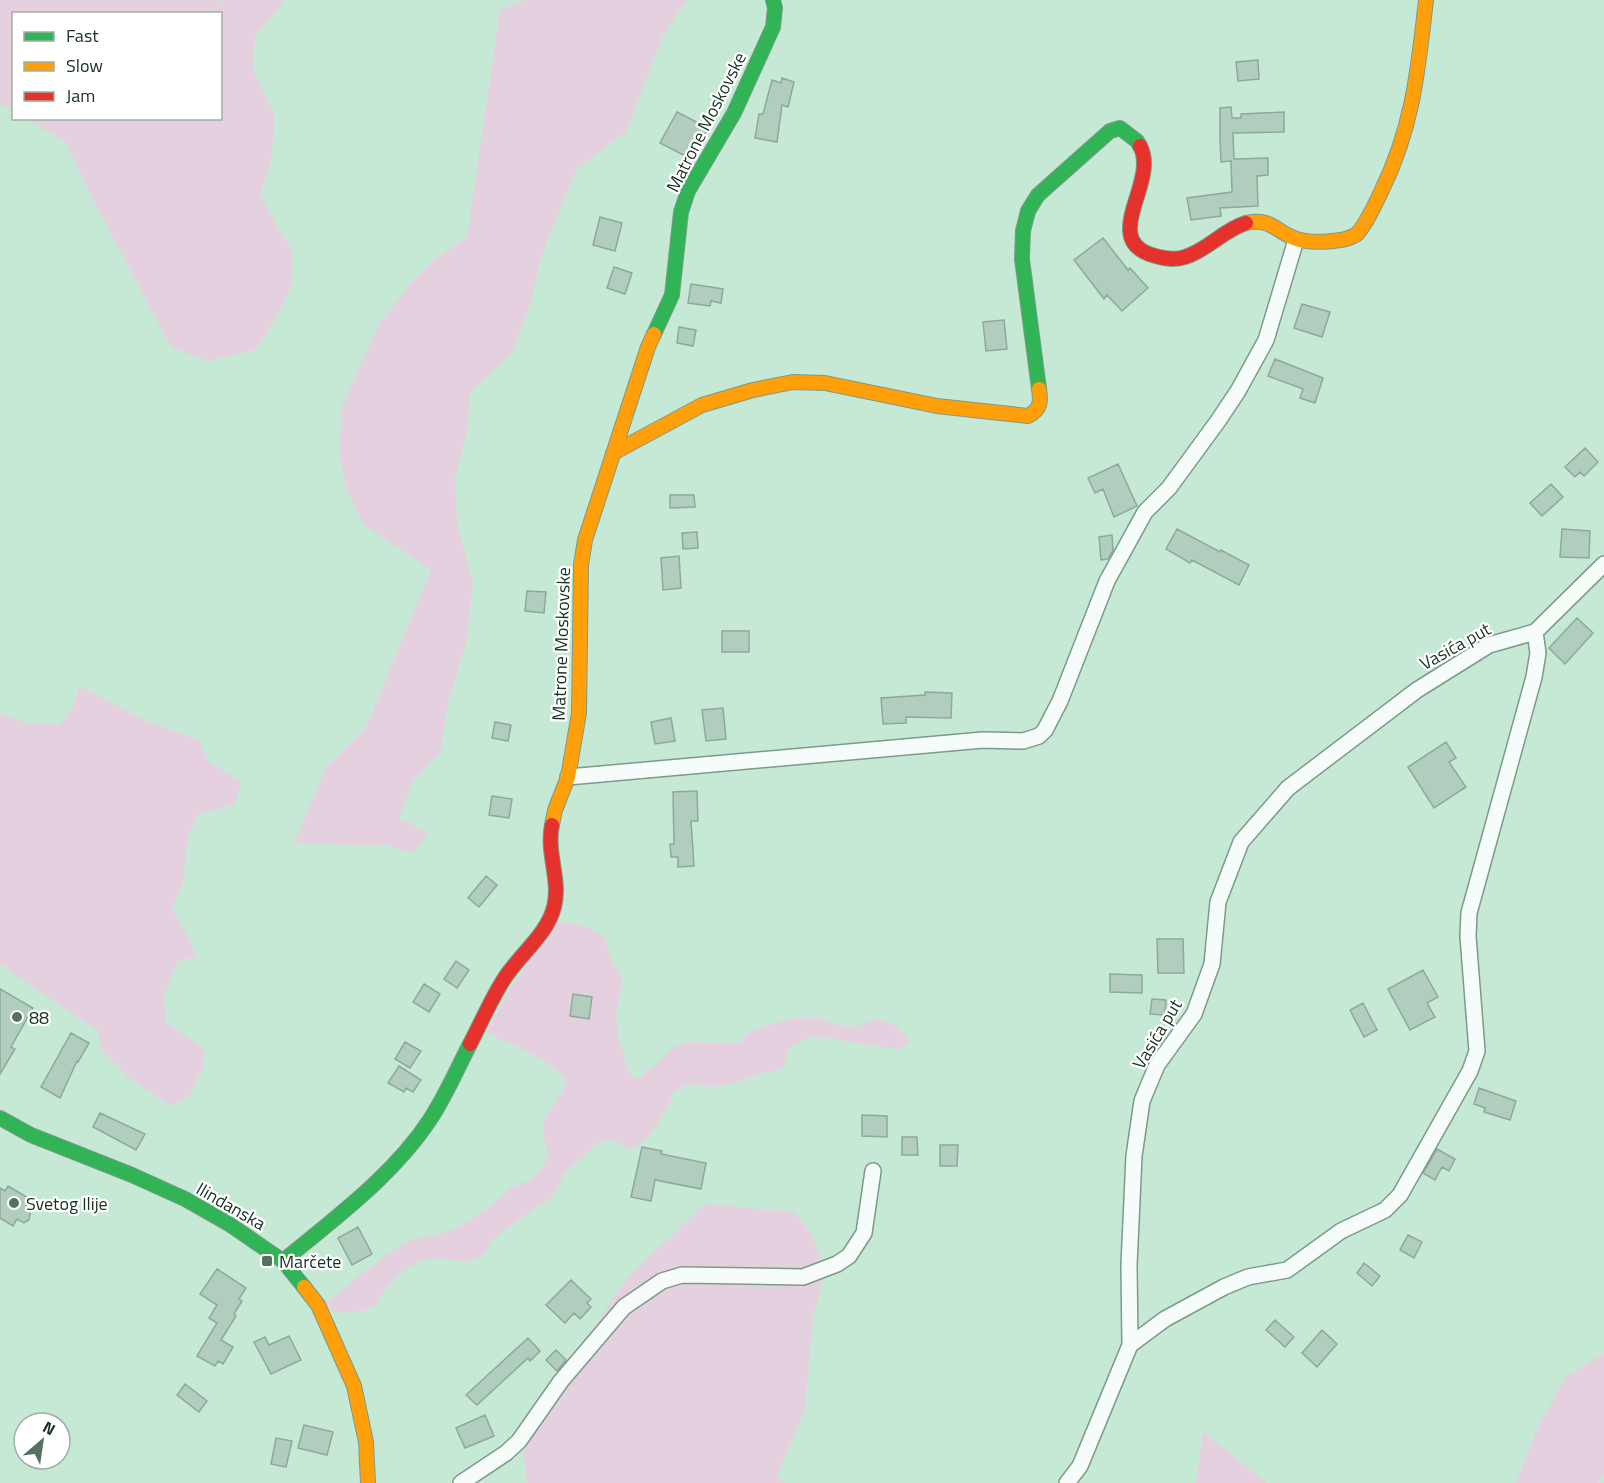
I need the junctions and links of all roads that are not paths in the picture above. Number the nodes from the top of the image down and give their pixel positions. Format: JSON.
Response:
{"nodes":[{"id":1,"x":773,"y":0,"type":"edge"},
{"id":2,"x":1426,"y":0,"type":"edge"},
{"id":3,"x":1296,"y":240,"type":"junction"},
{"id":4,"x":613,"y":453,"type":"junction"},
{"id":5,"x":1604,"y":564,"type":"edge"},
{"id":6,"x":1534,"y":632,"type":"junction"},
{"id":7,"x":568,"y":777,"type":"junction"},
{"id":8,"x":0,"y":1118,"type":"edge"},
{"id":9,"x":873,"y":1171,"type":"dead end"},
{"id":10,"x":283,"y":1261,"type":"junction"},
{"id":11,"x":1130,"y":1344,"type":"junction"},
{"id":12,"x":368,"y":1483,"type":"edge"},
{"id":13,"x":461,"y":1483,"type":"edge"},
{"id":14,"x":1067,"y":1483,"type":"edge"}],
"edges":[{"from":1,"to":4,"type":"street","name":"Matrone Moskovske"},
{"from":2,"to":3,"type":"street"},
{"from":3,"to":4,"type":"street"},
{"from":3,"to":7,"type":"street"},
{"from":4,"to":7,"type":"street","name":"Matrone Moskovske"},
{"from":5,"to":6,"type":"street","name":"Vasića put"},
{"from":6,"to":11,"type":"street","name":"Vasića put"},
{"from":6,"to":11,"type":"street"},
{"from":7,"to":10,"type":"street","name":"Matrone Moskovske"},
{"from":8,"to":10,"type":"street","name":"Ilindanska"},
{"from":9,"to":13,"type":"street"},
{"from":10,"to":12,"type":"street","name":"Ilindanska"},
{"from":11,"to":14,"type":"street","name":"Vasića put"}]}
